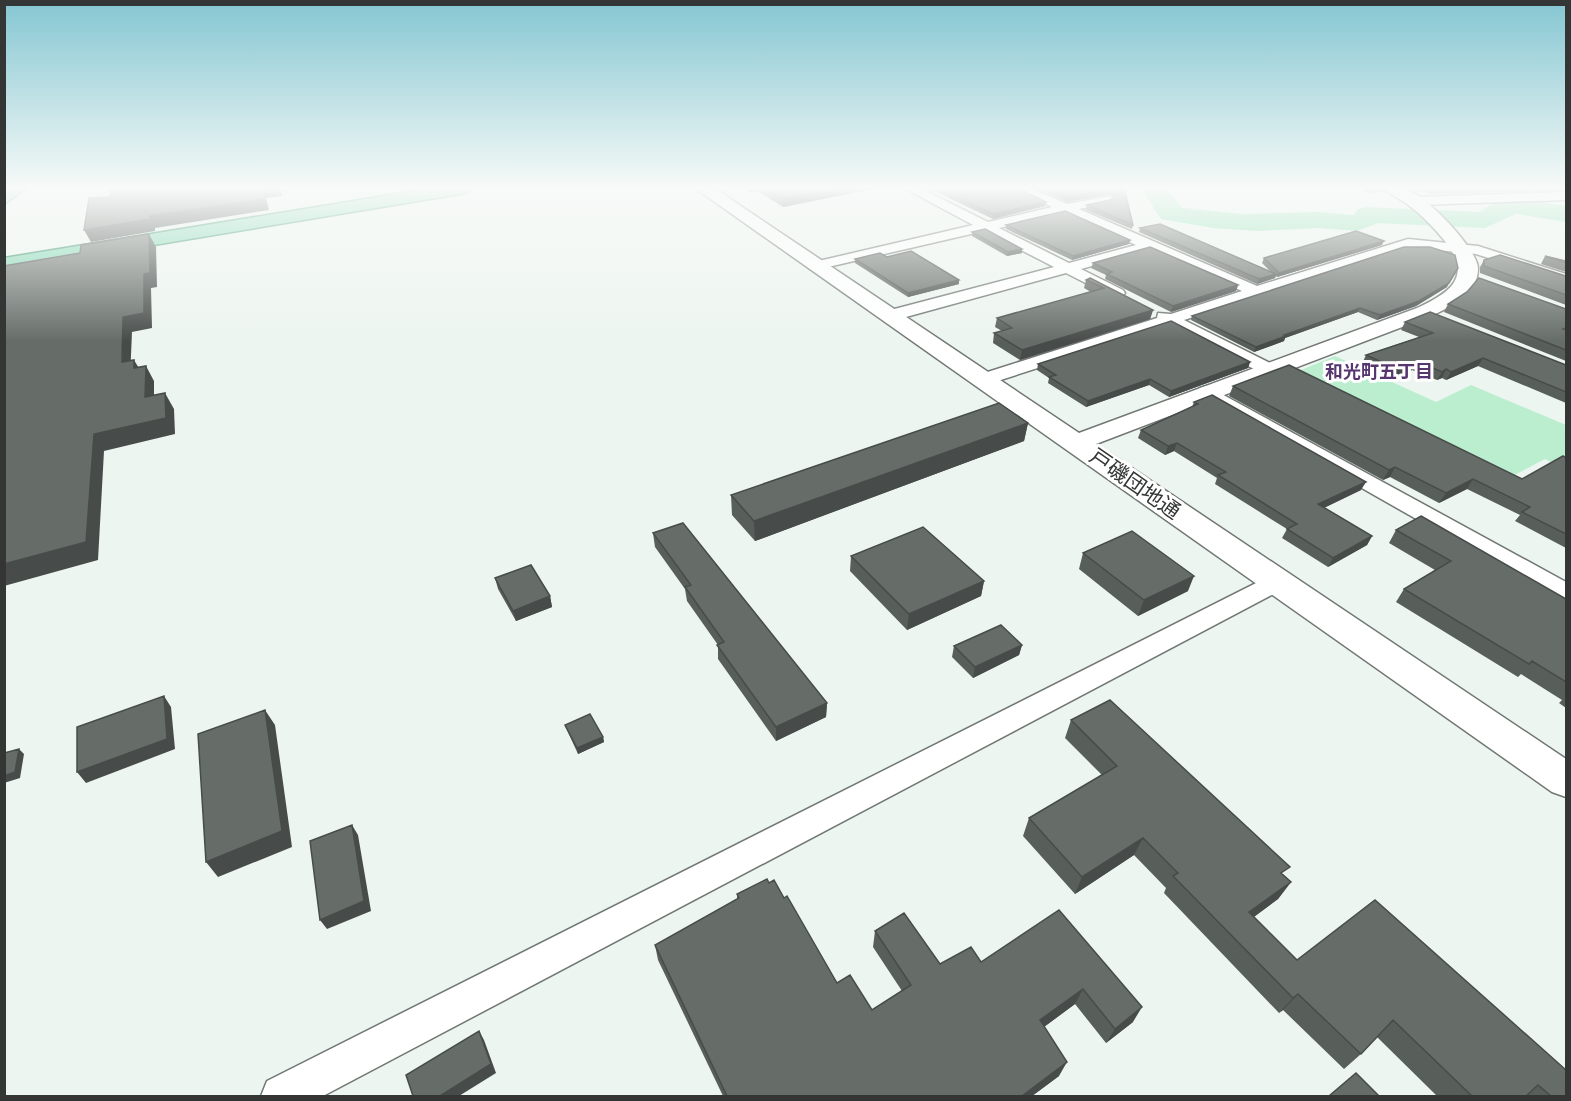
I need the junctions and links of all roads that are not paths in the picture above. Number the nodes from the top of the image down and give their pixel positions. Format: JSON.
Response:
{"nodes":[{"id":1,"x":154,"y":239,"type":"edge"},
{"id":2,"x":777,"y":239,"type":"edge"},
{"id":3,"x":926,"y":239,"type":"edge"},
{"id":4,"x":1010,"y":239,"type":"edge"},
{"id":5,"x":1138,"y":239,"type":"edge"},
{"id":6,"x":1452,"y":239,"type":"edge"},
{"id":7,"x":1151,"y":245,"type":"junction"},
{"id":8,"x":1458,"y":246,"type":"junction"},
{"id":9,"x":1514,"y":261,"type":"junction"},
{"id":10,"x":1566,"y":263,"type":"edge"},
{"id":11,"x":4,"y":264,"type":"edge"},
{"id":12,"x":815,"y":266,"type":"junction"},
{"id":13,"x":1069,"y":268,"type":"junction"},
{"id":14,"x":1566,"y":279,"type":"edge"},
{"id":15,"x":1257,"y":292,"type":"junction"},
{"id":16,"x":1130,"y":300,"type":"edge"},
{"id":17,"x":1150,"y":310,"type":"edge"},
{"id":18,"x":1424,"y":312,"type":"junction"},
{"id":19,"x":889,"y":316,"type":"junction"},
{"id":20,"x":1170,"y":321,"type":"junction"},
{"id":21,"x":1446,"y":321,"type":"edge"},
{"id":22,"x":1270,"y":370,"type":"junction"},
{"id":23,"x":982,"y":380,"type":"junction"},
{"id":24,"x":1207,"y":392,"type":"junction"},
{"id":25,"x":1076,"y":443,"type":"junction"},
{"id":26,"x":1276,"y":582,"type":"junction"},
{"id":27,"x":1566,"y":593,"type":"edge"},
{"id":28,"x":1566,"y":780,"type":"edge"},
{"id":29,"x":282,"y":1096,"type":"edge"}],
"edges":[{"from":1,"to":11,"type":"main road"},
{"from":2,"to":12,"type":"street","name":"戸磯団地通"},
{"from":3,"to":12,"type":"street"},
{"from":4,"to":13,"type":"street"},
{"from":5,"to":7,"type":"street"},
{"from":6,"to":8,"type":"street"},
{"from":7,"to":13,"type":"street"},
{"from":7,"to":15,"type":"street"},
{"from":8,"to":9,"type":"street"},
{"from":8,"to":15,"type":"street"},
{"from":8,"to":18,"type":"street"},
{"from":9,"to":10,"type":"street"},
{"from":9,"to":14,"type":"street"},
{"from":12,"to":19,"type":"street","name":"戸磯団地通"},
{"from":13,"to":16,"type":"street"},
{"from":13,"to":19,"type":"street"},
{"from":15,"to":20,"type":"street"},
{"from":17,"to":20,"type":"street"},
{"from":18,"to":21,"type":"street"},
{"from":18,"to":22,"type":"street"},
{"from":19,"to":23,"type":"street","name":"戸磯団地通"},
{"from":20,"to":22,"type":"street"},
{"from":20,"to":23,"type":"street"},
{"from":22,"to":24,"type":"street"},
{"from":23,"to":25,"type":"street","name":"戸磯団地通"},
{"from":24,"to":25,"type":"street"},
{"from":24,"to":27,"type":"street"},
{"from":25,"to":26,"type":"street","name":"戸磯団地通"},
{"from":26,"to":28,"type":"street","name":"戸磯団地通"},
{"from":26,"to":29,"type":"street"}]}
